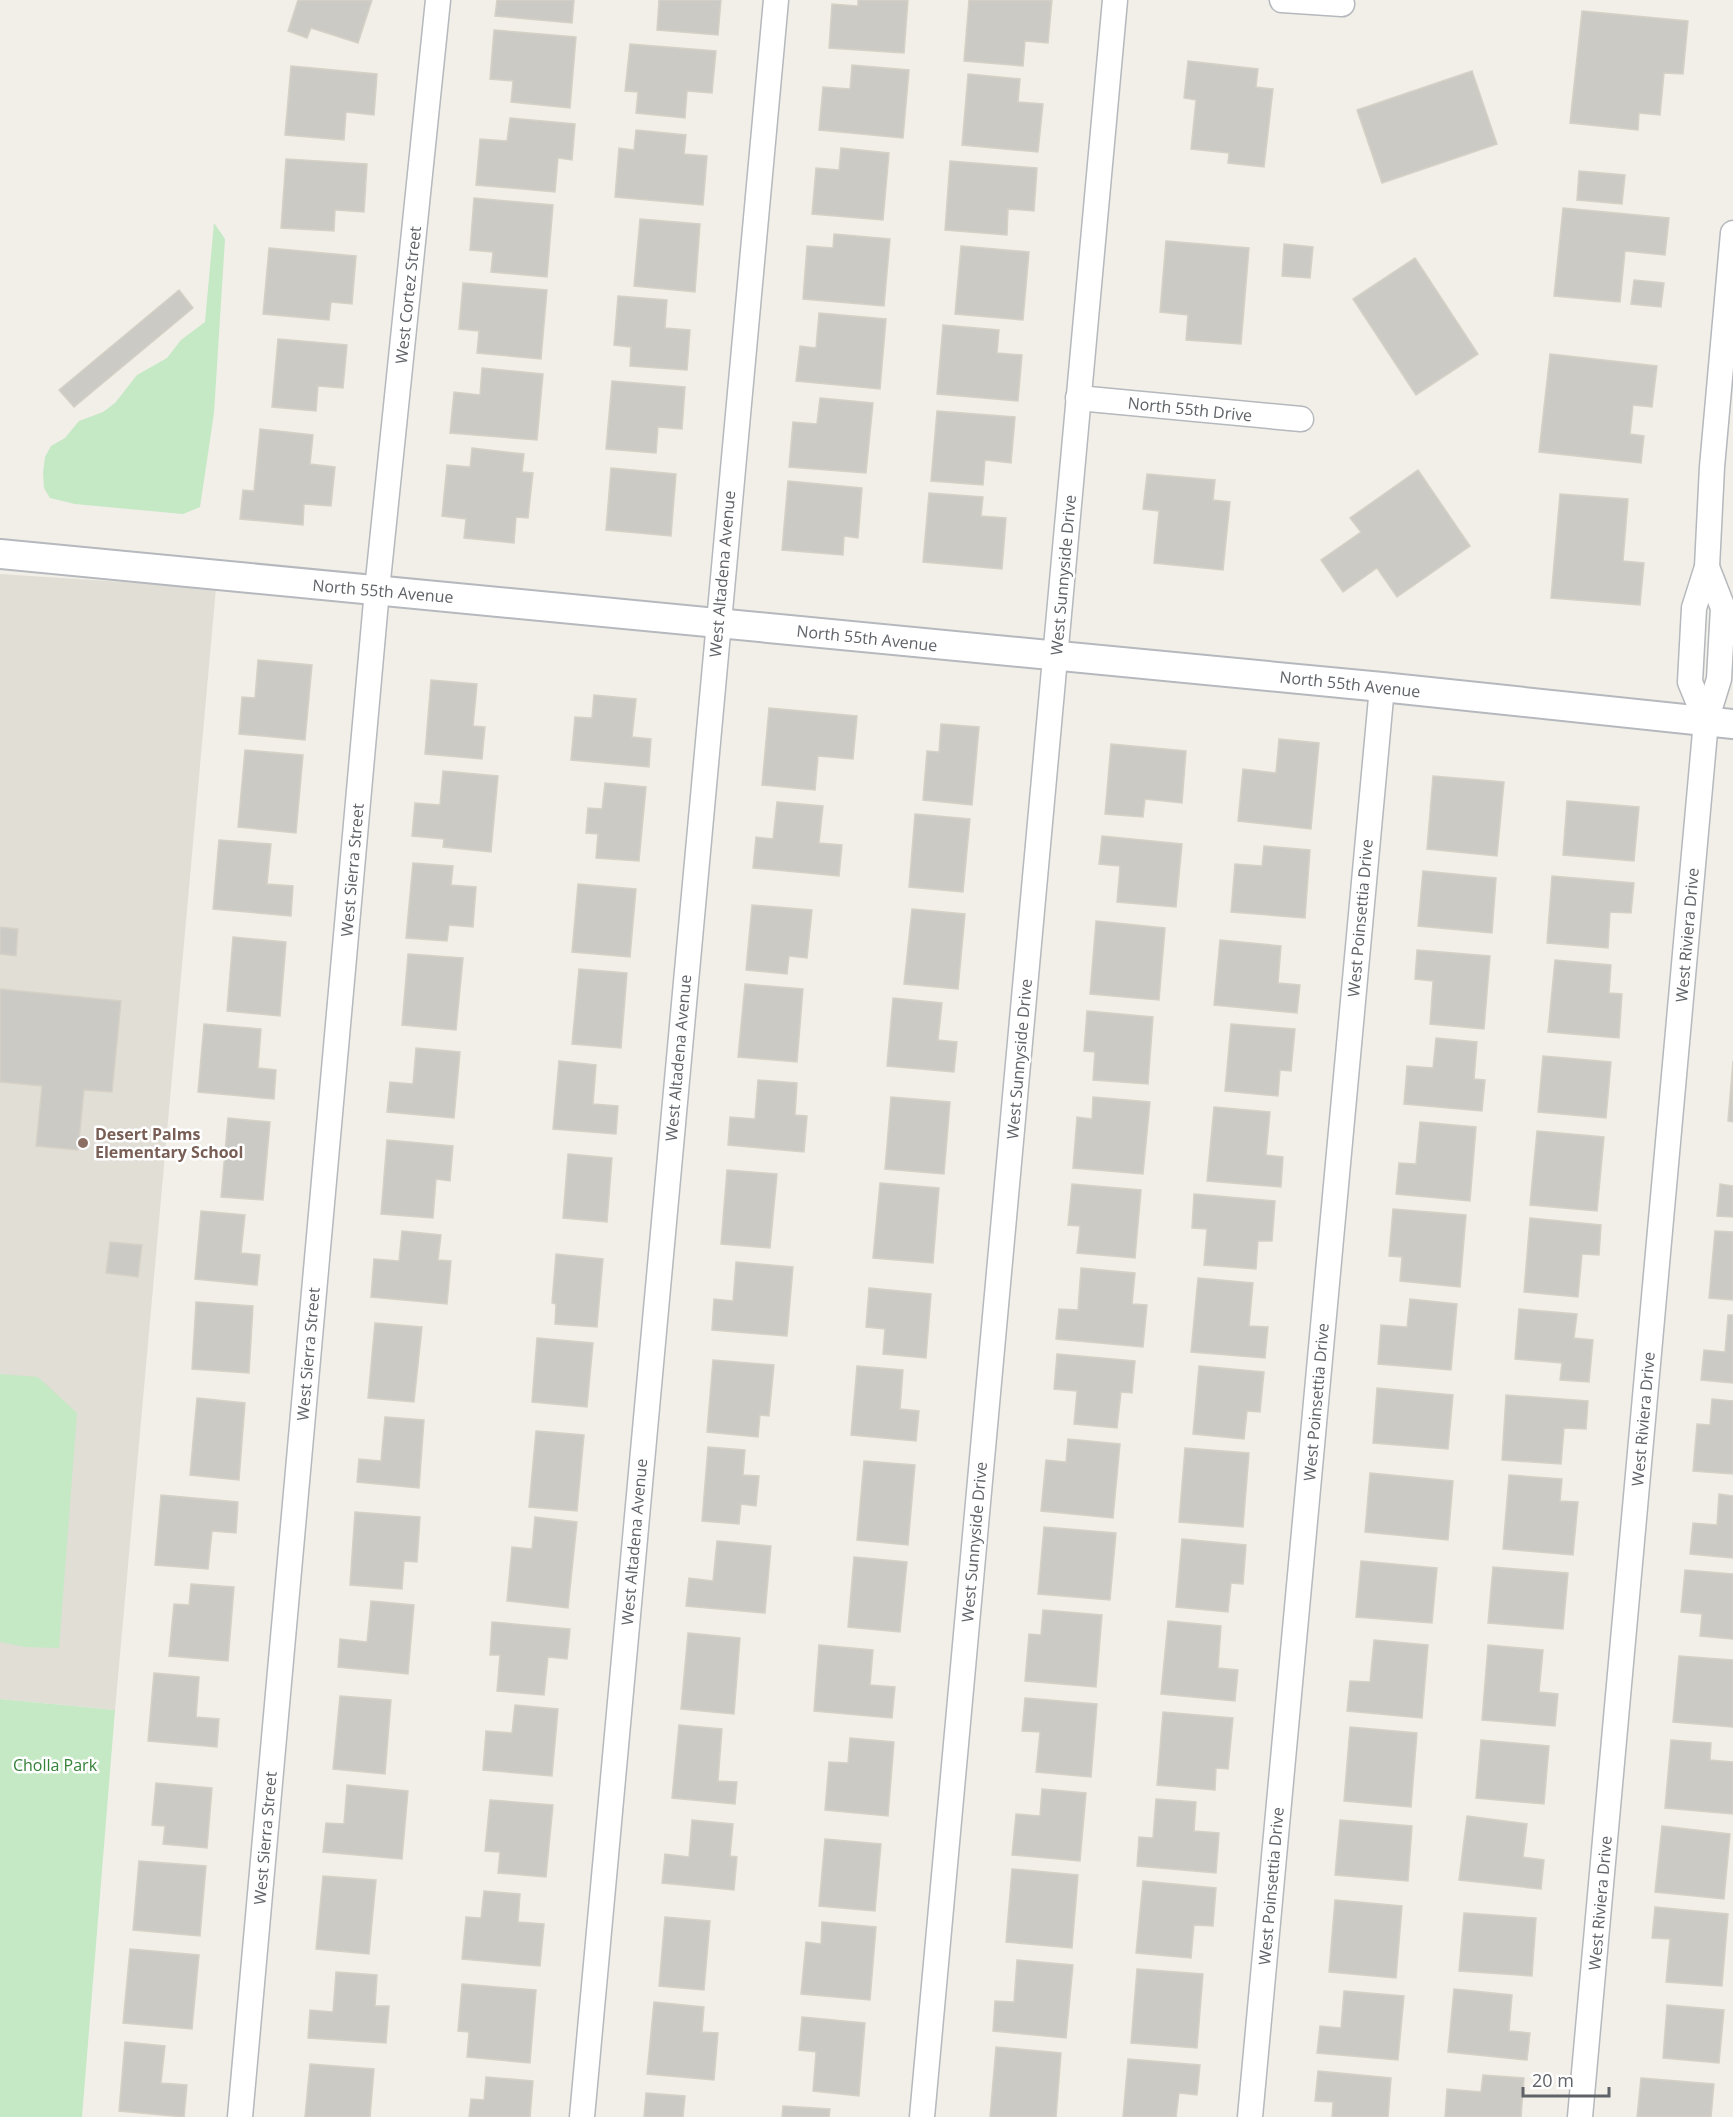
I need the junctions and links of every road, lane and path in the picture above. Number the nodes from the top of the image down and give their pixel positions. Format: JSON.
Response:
{"nodes":[{"id":1,"x":438,"y":0,"type":"edge"},
{"id":2,"x":776,"y":0,"type":"edge"},
{"id":3,"x":1115,"y":0,"type":"edge"},
{"id":4,"x":1282,"y":0,"type":"edge"},
{"id":5,"x":1342,"y":4,"type":"dead end"},
{"id":6,"x":1733,"y":233,"type":"edge"},
{"id":7,"x":1078,"y":398,"type":"junction"},
{"id":8,"x":1301,"y":419,"type":"dead end"},
{"id":9,"x":0,"y":554,"type":"edge"},
{"id":10,"x":377,"y":590,"type":"junction"},
{"id":11,"x":717,"y":624,"type":"junction"},
{"id":12,"x":1056,"y":657,"type":"junction"},
{"id":13,"x":1382,"y":687,"type":"junction"},
{"id":14,"x":1719,"y":722,"type":"edge"},
{"id":15,"x":240,"y":2117,"type":"edge"},
{"id":16,"x":582,"y":2117,"type":"edge"},
{"id":17,"x":922,"y":2117,"type":"edge"},
{"id":18,"x":1250,"y":2117,"type":"edge"},
{"id":19,"x":1580,"y":2117,"type":"edge"}],
"edges":[{"from":1,"to":10,"type":"street","name":"West Cortez Street"},
{"from":2,"to":11,"type":"street","name":"West Altadena Avenue"},
{"from":3,"to":7,"type":"street","name":"West Sunnyside Drive"},
{"from":4,"to":5,"type":"street"},
{"from":6,"to":14,"type":"street","name":"West Riviera Drive"},
{"from":7,"to":8,"type":"street","name":"North 55th Drive"},
{"from":7,"to":12,"type":"street","name":"West Sunnyside Drive"},
{"from":9,"to":10,"type":"street","name":"North 55th Avenue"},
{"from":10,"to":11,"type":"street","name":"North 55th Avenue"},
{"from":10,"to":15,"type":"street","name":"West Sierra Street"},
{"from":11,"to":12,"type":"street","name":"North 55th Avenue"},
{"from":11,"to":16,"type":"street","name":"West Altadena Avenue"},
{"from":12,"to":13,"type":"street","name":"North 55th Avenue"},
{"from":12,"to":17,"type":"street","name":"West Sunnyside Drive"},
{"from":13,"to":14,"type":"street","name":"North 55th Avenue"},
{"from":13,"to":18,"type":"street","name":"West Poinsettia Drive"},
{"from":14,"to":19,"type":"street","name":"West Riviera Drive"}]}
